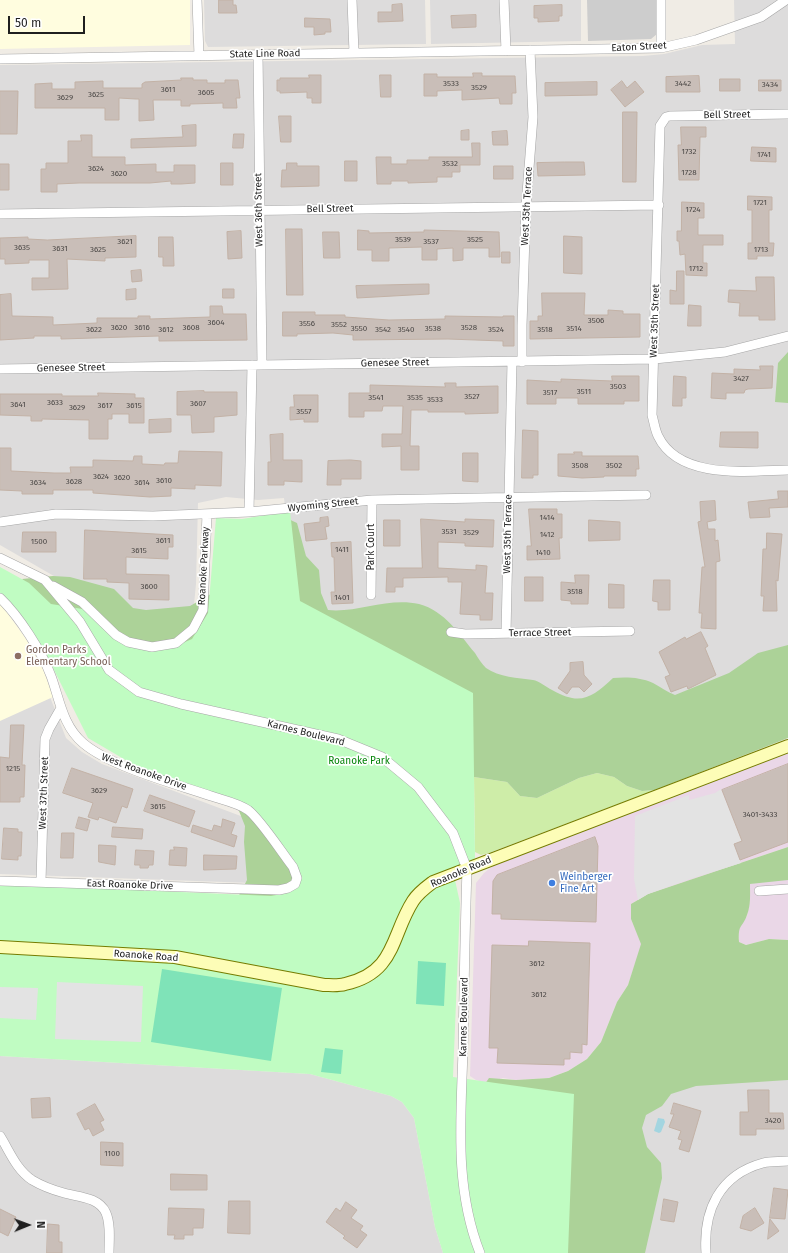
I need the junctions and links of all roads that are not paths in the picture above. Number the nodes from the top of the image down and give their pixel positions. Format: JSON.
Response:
{"nodes":[{"id":1,"x":197,"y":0,"type":"edge"},
{"id":2,"x":352,"y":0,"type":"edge"},
{"id":3,"x":504,"y":0,"type":"edge"},
{"id":4,"x":660,"y":0,"type":"edge"},
{"id":5,"x":786,"y":0,"type":"edge"},
{"id":6,"x":661,"y":48,"type":"junction"},
{"id":7,"x":530,"y":50,"type":"junction"},
{"id":8,"x":506,"y":51,"type":"junction"},
{"id":9,"x":354,"y":53,"type":"junction"},
{"id":10,"x":258,"y":54,"type":"junction"},
{"id":11,"x":199,"y":56,"type":"junction"},
{"id":12,"x":0,"y":59,"type":"edge"},
{"id":13,"x":788,"y":114,"type":"edge"},
{"id":14,"x":666,"y":117,"type":"joint"},
{"id":15,"x":659,"y":205,"type":"junction"},
{"id":16,"x":526,"y":206,"type":"junction"},
{"id":17,"x":259,"y":210,"type":"junction"},
{"id":18,"x":0,"y":214,"type":"edge"},
{"id":19,"x":788,"y":336,"type":"edge"},
{"id":20,"x":654,"y":359,"type":"junction"},
{"id":21,"x":512,"y":362,"type":"junction"},
{"id":22,"x":522,"y":362,"type":"junction"},
{"id":23,"x":252,"y":365,"type":"junction"},
{"id":24,"x":262,"y":365,"type":"junction"},
{"id":25,"x":0,"y":369,"type":"edge"},
{"id":26,"x":788,"y":470,"type":"edge"},
{"id":27,"x":646,"y":495,"type":"dead end"},
{"id":28,"x":509,"y":498,"type":"junction"},
{"id":29,"x":372,"y":500,"type":"junction"},
{"id":30,"x":249,"y":512,"type":"junction"},
{"id":31,"x":207,"y":514,"type":"junction"},
{"id":32,"x":0,"y":522,"type":"edge"},
{"id":33,"x":0,"y":558,"type":"edge"},
{"id":34,"x":45,"y":580,"type":"junction"},
{"id":35,"x":372,"y":595,"type":"dead end"},
{"id":36,"x":0,"y":598,"type":"edge"},
{"id":37,"x":630,"y":631,"type":"dead end"},
{"id":38,"x":451,"y":632,"type":"dead end"},
{"id":39,"x":506,"y":633,"type":"junction"},
{"id":40,"x":61,"y":708,"type":"junction"},
{"id":41,"x":788,"y":746,"type":"edge"},
{"id":42,"x":468,"y":868,"type":"junction"},
{"id":43,"x":0,"y":880,"type":"edge"},
{"id":44,"x":41,"y":882,"type":"junction"},
{"id":45,"x":788,"y":889,"type":"edge"},
{"id":46,"x":260,"y":890,"type":"joint"},
{"id":47,"x":759,"y":891,"type":"dead end"},
{"id":48,"x":0,"y":947,"type":"edge"},
{"id":49,"x":0,"y":1136,"type":"edge"},
{"id":50,"x":788,"y":1161,"type":"edge"},
{"id":51,"x":109,"y":1253,"type":"edge"},
{"id":52,"x":480,"y":1253,"type":"edge"},
{"id":53,"x":706,"y":1253,"type":"edge"}],
"edges":[{"from":1,"to":11,"type":"street"},
{"from":2,"to":9,"type":"street"},
{"from":3,"to":8,"type":"street"},
{"from":4,"to":6,"type":"street"},
{"from":5,"to":6,"type":"street","name":"Eaton Street"},
{"from":6,"to":7,"type":"street","name":"Eaton Street"},
{"from":7,"to":8,"type":"street","name":"State Line Road"},
{"from":7,"to":16,"type":"street","name":"West 35th Terrace"},
{"from":8,"to":9,"type":"street","name":"State Line Road"},
{"from":9,"to":10,"type":"street","name":"State Line Road"},
{"from":10,"to":11,"type":"street","name":"State Line Road"},
{"from":10,"to":17,"type":"street","name":"West 36th Street"},
{"from":11,"to":12,"type":"street","name":"State Line Road"},
{"from":13,"to":14,"type":"street","name":"Bell Street"},
{"from":14,"to":15,"type":"street","name":"West 35th Street"},
{"from":15,"to":16,"type":"street","name":"Bell Street"},
{"from":15,"to":20,"type":"street","name":"West 35th Street"},
{"from":16,"to":17,"type":"street","name":"Bell Street"},
{"from":16,"to":22,"type":"street","name":"West 35th Terrace"},
{"from":17,"to":18,"type":"street","name":"Bell Street"},
{"from":17,"to":24,"type":"street","name":"West 36th Street"},
{"from":19,"to":20,"type":"street","name":"Genesee Street"},
{"from":20,"to":22,"type":"street","name":"Genesee Street"},
{"from":20,"to":26,"type":"street","name":"West 35th Street"},
{"from":21,"to":22,"type":"street","name":"Genesee Street"},
{"from":21,"to":24,"type":"street","name":"Genesee Street"},
{"from":21,"to":28,"type":"street","name":"West 35th Terrace"},
{"from":23,"to":24,"type":"street","name":"Genesee Street"},
{"from":23,"to":25,"type":"street","name":"Genesee Street"},
{"from":23,"to":30,"type":"street"},
{"from":27,"to":28,"type":"street","name":"Wyoming Street"},
{"from":28,"to":29,"type":"street","name":"Wyoming Street"},
{"from":28,"to":39,"type":"street","name":"West 35th Terrace"},
{"from":29,"to":30,"type":"street","name":"Wyoming Street"},
{"from":29,"to":35,"type":"street","name":"Park Court"},
{"from":30,"to":31,"type":"street","name":"Wyoming Street"},
{"from":31,"to":32,"type":"street","name":"Wyoming Street"},
{"from":31,"to":34,"type":"street","name":"Roanoke Parkway"},
{"from":33,"to":34,"type":"street","name":"Karnes Boulevard"},
{"from":34,"to":42,"type":"street","name":"Karnes Boulevard"},
{"from":36,"to":40,"type":"street","name":"West Roanoke Drive"},
{"from":37,"to":39,"type":"street","name":"Terrace Street"},
{"from":38,"to":39,"type":"street","name":"Terrace Street"},
{"from":40,"to":44,"type":"street","name":"West 37th Street"},
{"from":40,"to":46,"type":"street","name":"West Roanoke Drive"},
{"from":41,"to":42,"type":"street","name":"Roanoke Road"},
{"from":42,"to":48,"type":"street","name":"Roanoke Road"},
{"from":42,"to":52,"type":"street","name":"Karnes Boulevard"},
{"from":43,"to":44,"type":"street","name":"East Roanoke Drive"},
{"from":44,"to":46,"type":"street","name":"East Roanoke Drive"},
{"from":45,"to":47,"type":"street"},
{"from":49,"to":51,"type":"street"},
{"from":50,"to":53,"type":"street"}]}
